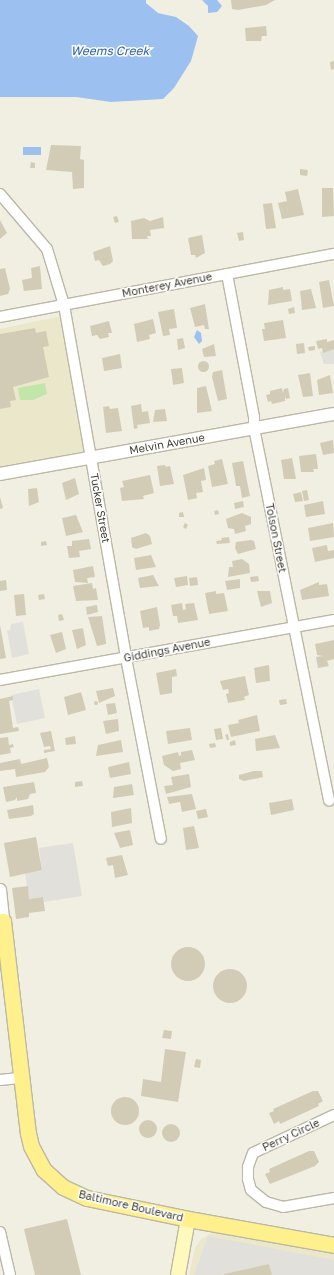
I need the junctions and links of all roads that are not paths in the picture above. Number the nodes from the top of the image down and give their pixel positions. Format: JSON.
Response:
{"nodes":[{"id":1,"x":0,"y":194,"type":"edge"},
{"id":2,"x":334,"y":254,"type":"edge"},
{"id":3,"x":227,"y":274,"type":"junction"},
{"id":4,"x":64,"y":305,"type":"junction"},
{"id":5,"x":0,"y":317,"type":"edge"},
{"id":6,"x":334,"y":414,"type":"edge"},
{"id":7,"x":254,"y":428,"type":"junction"},
{"id":8,"x":91,"y":457,"type":"junction"},
{"id":9,"x":0,"y":474,"type":"edge"},
{"id":10,"x":334,"y":620,"type":"edge"},
{"id":11,"x":294,"y":627,"type":"junction"},
{"id":12,"x":126,"y":658,"type":"junction"},
{"id":13,"x":0,"y":680,"type":"edge"},
{"id":14,"x":329,"y":801,"type":"dead end"},
{"id":15,"x":162,"y":839,"type":"dead end"},
{"id":16,"x":0,"y":890,"type":"edge"},
{"id":17,"x":2,"y":921,"type":"edge"},
{"id":18,"x":0,"y":956,"type":"edge"},
{"id":19,"x":8,"y":971,"type":"junction"},
{"id":20,"x":20,"y":1078,"type":"junction"},
{"id":21,"x":0,"y":1080,"type":"edge"},
{"id":22,"x":334,"y":1115,"type":"edge"},
{"id":23,"x":334,"y":1198,"type":"edge"},
{"id":24,"x":188,"y":1220,"type":"junction"},
{"id":25,"x":0,"y":1232,"type":"edge"},
{"id":26,"x":334,"y":1245,"type":"edge"},
{"id":27,"x":10,"y":1275,"type":"edge"},
{"id":28,"x":178,"y":1275,"type":"edge"}],
"edges":[{"from":1,"to":4,"type":"street","name":"Tucker Street"},
{"from":2,"to":3,"type":"street","name":"Monterey Avenue"},
{"from":3,"to":4,"type":"street","name":"Monterey Avenue"},
{"from":3,"to":7,"type":"street","name":"Tolson Street"},
{"from":4,"to":5,"type":"street","name":"Monterey Avenue"},
{"from":4,"to":8,"type":"street","name":"Tucker Street"},
{"from":6,"to":7,"type":"street","name":"Melvin Avenue"},
{"from":7,"to":8,"type":"street","name":"Melvin Avenue"},
{"from":7,"to":11,"type":"street","name":"Tolson Street"},
{"from":8,"to":9,"type":"street","name":"Melvin Avenue"},
{"from":8,"to":12,"type":"street","name":"Tucker Street"},
{"from":10,"to":11,"type":"street","name":"Giddings Avenue"},
{"from":11,"to":12,"type":"street","name":"Giddings Avenue"},
{"from":11,"to":14,"type":"street","name":"Tolson Street"},
{"from":12,"to":13,"type":"street","name":"Giddings Avenue"},
{"from":12,"to":15,"type":"street","name":"Tucker Street"},
{"from":16,"to":17,"type":"street"},
{"from":17,"to":19,"type":"main road","name":"Baltimore Boulevard"},
{"from":18,"to":19,"type":"main road"},
{"from":19,"to":20,"type":"main road","name":"Baltimore Boulevard"},
{"from":20,"to":21,"type":"street"},
{"from":20,"to":24,"type":"main road","name":"Baltimore Boulevard"},
{"from":22,"to":23,"type":"street","name":"Perry Circle"},
{"from":24,"to":26,"type":"main road","name":"Baltimore Boulevard"},
{"from":24,"to":28,"type":"main road"},
{"from":25,"to":27,"type":"street"}]}
